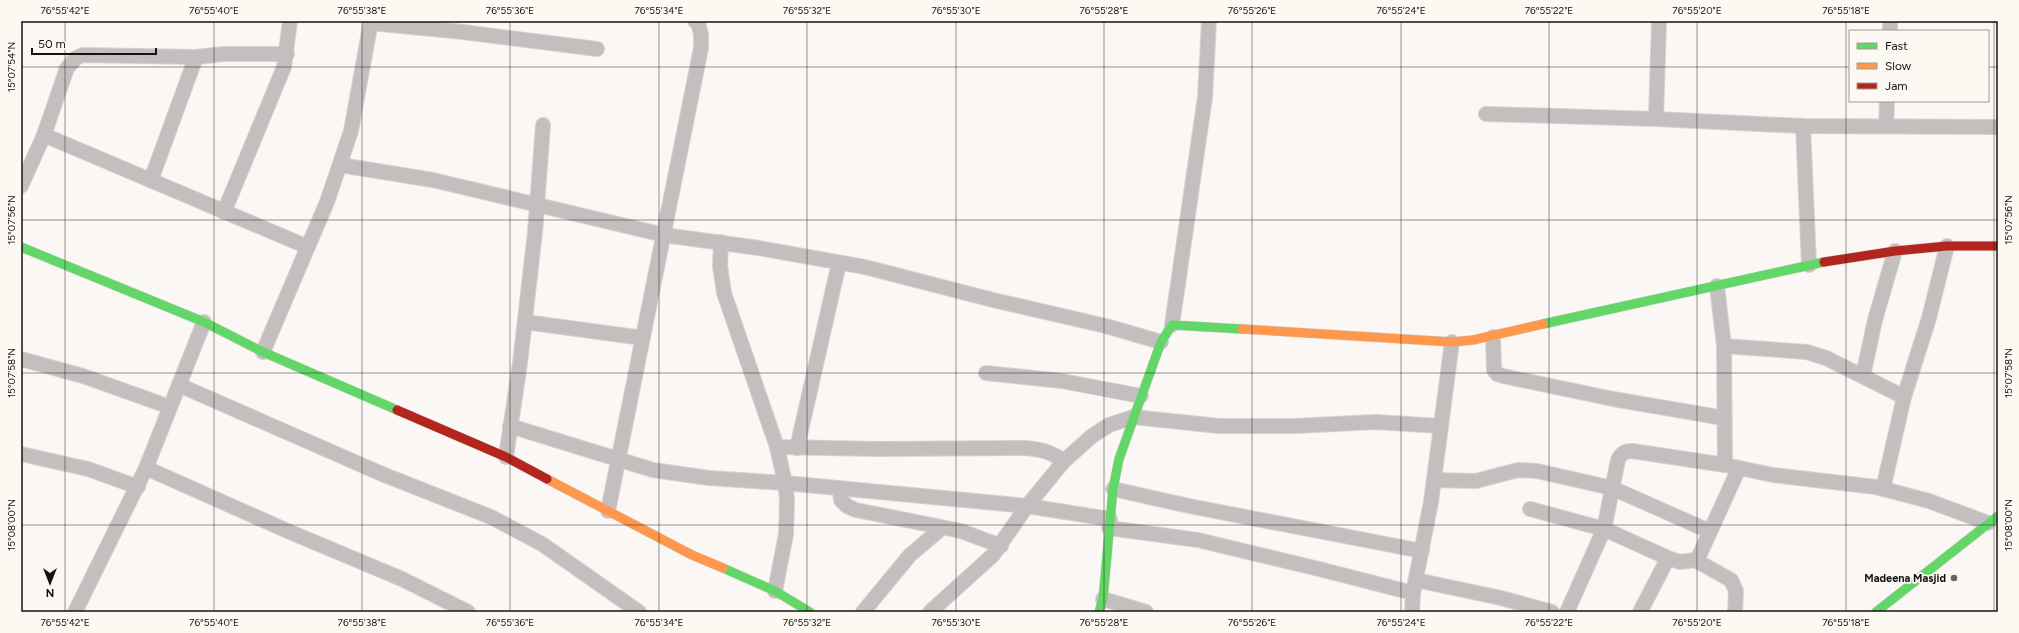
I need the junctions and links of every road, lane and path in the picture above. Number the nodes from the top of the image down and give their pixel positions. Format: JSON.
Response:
{"nodes":[{"id":1,"x":290,"y":21,"type":"edge"},
{"id":2,"x":695,"y":21,"type":"edge"},
{"id":3,"x":1209,"y":21,"type":"edge"},
{"id":4,"x":1659,"y":21,"type":"edge"},
{"id":5,"x":371,"y":22,"type":"edge"},
{"id":6,"x":597,"y":49,"type":"dead end"},
{"id":7,"x":287,"y":54,"type":"junction"},
{"id":8,"x":196,"y":57,"type":"junction"},
{"id":9,"x":1887,"y":102,"type":"edge"},
{"id":10,"x":1486,"y":114,"type":"dead end"},
{"id":11,"x":1656,"y":119,"type":"junction"},
{"id":12,"x":543,"y":124,"type":"dead end"},
{"id":13,"x":1803,"y":126,"type":"junction"},
{"id":14,"x":1886,"y":126,"type":"junction"},
{"id":15,"x":1998,"y":128,"type":"edge"},
{"id":16,"x":44,"y":135,"type":"junction"},
{"id":17,"x":340,"y":166,"type":"junction"},
{"id":18,"x":151,"y":180,"type":"junction"},
{"id":19,"x":21,"y":186,"type":"edge"},
{"id":20,"x":537,"y":204,"type":"junction"},
{"id":21,"x":224,"y":212,"type":"junction"},
{"id":22,"x":664,"y":235,"type":"junction"},
{"id":23,"x":721,"y":242,"type":"junction"},
{"id":24,"x":1947,"y":246,"type":"junction"},
{"id":25,"x":1998,"y":246,"type":"edge"},
{"id":26,"x":21,"y":247,"type":"edge"},
{"id":27,"x":308,"y":247,"type":"junction"},
{"id":28,"x":1895,"y":251,"type":"junction"},
{"id":29,"x":839,"y":262,"type":"junction"},
{"id":30,"x":1809,"y":265,"type":"junction"},
{"id":31,"x":1717,"y":286,"type":"junction"},
{"id":32,"x":204,"y":322,"type":"junction"},
{"id":33,"x":525,"y":322,"type":"junction"},
{"id":34,"x":1172,"y":325,"type":"junction"},
{"id":35,"x":1493,"y":337,"type":"junction"},
{"id":36,"x":643,"y":338,"type":"junction"},
{"id":37,"x":1161,"y":342,"type":"junction"},
{"id":38,"x":1452,"y":342,"type":"junction"},
{"id":39,"x":1724,"y":346,"type":"junction"},
{"id":40,"x":263,"y":352,"type":"junction"},
{"id":41,"x":21,"y":359,"type":"edge"},
{"id":42,"x":986,"y":372,"type":"dead end"},
{"id":43,"x":1863,"y":376,"type":"junction"},
{"id":44,"x":179,"y":385,"type":"junction"},
{"id":45,"x":1141,"y":396,"type":"junction"},
{"id":46,"x":1904,"y":397,"type":"junction"},
{"id":47,"x":170,"y":407,"type":"junction"},
{"id":48,"x":1133,"y":417,"type":"junction"},
{"id":49,"x":1724,"y":418,"type":"junction"},
{"id":50,"x":510,"y":426,"type":"junction"},
{"id":51,"x":1441,"y":426,"type":"junction"},
{"id":52,"x":777,"y":447,"type":"junction"},
{"id":53,"x":797,"y":448,"type":"junction"},
{"id":54,"x":21,"y":454,"type":"edge"},
{"id":55,"x":506,"y":457,"type":"junction"},
{"id":56,"x":619,"y":458,"type":"junction"},
{"id":57,"x":1064,"y":461,"type":"junction"},
{"id":58,"x":1732,"y":466,"type":"junction"},
{"id":59,"x":146,"y":468,"type":"junction"},
{"id":60,"x":1434,"y":480,"type":"junction"},
{"id":61,"x":785,"y":483,"type":"junction"},
{"id":62,"x":138,"y":487,"type":"junction"},
{"id":63,"x":1612,"y":488,"type":"junction"},
{"id":64,"x":840,"y":489,"type":"junction"},
{"id":65,"x":1113,"y":489,"type":"junction"},
{"id":66,"x":1883,"y":489,"type":"junction"},
{"id":67,"x":1027,"y":506,"type":"junction"},
{"id":68,"x":1530,"y":509,"type":"dead end"},
{"id":69,"x":608,"y":511,"type":"junction"},
{"id":70,"x":1993,"y":520,"type":"edge"},
{"id":71,"x":1110,"y":524,"type":"junction"},
{"id":72,"x":942,"y":528,"type":"junction"},
{"id":73,"x":1604,"y":530,"type":"junction"},
{"id":74,"x":1709,"y":531,"type":"junction"},
{"id":75,"x":1001,"y":546,"type":"junction"},
{"id":76,"x":1422,"y":551,"type":"junction"},
{"id":77,"x":1668,"y":558,"type":"junction"},
{"id":78,"x":1695,"y":560,"type":"junction"},
{"id":79,"x":1414,"y":587,"type":"junction"},
{"id":80,"x":775,"y":591,"type":"junction"},
{"id":81,"x":1101,"y":605,"type":"edge"},
{"id":82,"x":75,"y":612,"type":"edge"},
{"id":83,"x":468,"y":612,"type":"edge"},
{"id":84,"x":639,"y":612,"type":"edge"},
{"id":85,"x":810,"y":612,"type":"edge"},
{"id":86,"x":863,"y":612,"type":"edge"},
{"id":87,"x":930,"y":612,"type":"edge"},
{"id":88,"x":1146,"y":612,"type":"edge"},
{"id":89,"x":1412,"y":612,"type":"edge"},
{"id":90,"x":1552,"y":612,"type":"edge"},
{"id":91,"x":1567,"y":612,"type":"edge"},
{"id":92,"x":1640,"y":612,"type":"edge"},
{"id":93,"x":1735,"y":612,"type":"edge"},
{"id":94,"x":1876,"y":612,"type":"edge"}],
"edges":[{"from":1,"to":7,"type":"street"},
{"from":2,"to":22,"type":"street"},
{"from":3,"to":34,"type":"street"},
{"from":4,"to":11,"type":"street"},
{"from":5,"to":6,"type":"street"},
{"from":5,"to":17,"type":"street"},
{"from":7,"to":8,"type":"street"},
{"from":7,"to":21,"type":"street"},
{"from":8,"to":16,"type":"street"},
{"from":8,"to":18,"type":"street"},
{"from":9,"to":14,"type":"street"},
{"from":10,"to":11,"type":"street"},
{"from":11,"to":13,"type":"street"},
{"from":12,"to":20,"type":"street"},
{"from":13,"to":14,"type":"street"},
{"from":13,"to":30,"type":"street"},
{"from":14,"to":15,"type":"street"},
{"from":16,"to":18,"type":"street"},
{"from":16,"to":19,"type":"street"},
{"from":17,"to":20,"type":"street"},
{"from":17,"to":27,"type":"street"},
{"from":18,"to":21,"type":"street"},
{"from":20,"to":22,"type":"street"},
{"from":20,"to":33,"type":"street"},
{"from":21,"to":27,"type":"street"},
{"from":22,"to":23,"type":"street"},
{"from":22,"to":36,"type":"street"},
{"from":23,"to":29,"type":"street"},
{"from":23,"to":52,"type":"street"},
{"from":24,"to":25,"type":"street"},
{"from":24,"to":28,"type":"street"},
{"from":24,"to":46,"type":"street"},
{"from":26,"to":32,"type":"street"},
{"from":27,"to":40,"type":"street"},
{"from":28,"to":30,"type":"street"},
{"from":28,"to":43,"type":"street"},
{"from":29,"to":37,"type":"street"},
{"from":29,"to":53,"type":"street"},
{"from":30,"to":31,"type":"street"},
{"from":31,"to":35,"type":"street"},
{"from":31,"to":39,"type":"street"},
{"from":32,"to":40,"type":"street"},
{"from":32,"to":44,"type":"street"},
{"from":33,"to":36,"type":"street"},
{"from":33,"to":50,"type":"street"},
{"from":34,"to":37,"type":"street"},
{"from":34,"to":38,"type":"street"},
{"from":35,"to":38,"type":"street"},
{"from":35,"to":49,"type":"street"},
{"from":36,"to":56,"type":"street"},
{"from":37,"to":45,"type":"street"},
{"from":38,"to":51,"type":"street"},
{"from":39,"to":43,"type":"street"},
{"from":39,"to":49,"type":"street"},
{"from":40,"to":55,"type":"street"},
{"from":41,"to":47,"type":"street"},
{"from":42,"to":45,"type":"street"},
{"from":43,"to":46,"type":"street"},
{"from":44,"to":47,"type":"street"},
{"from":44,"to":84,"type":"street"},
{"from":45,"to":48,"type":"street"},
{"from":46,"to":66,"type":"street"},
{"from":47,"to":59,"type":"street"},
{"from":48,"to":51,"type":"street"},
{"from":48,"to":57,"type":"street"},
{"from":48,"to":65,"type":"street"},
{"from":49,"to":58,"type":"street"},
{"from":50,"to":55,"type":"street"},
{"from":50,"to":56,"type":"street"},
{"from":51,"to":60,"type":"street"},
{"from":52,"to":53,"type":"street"},
{"from":52,"to":61,"type":"street"},
{"from":53,"to":57,"type":"street"},
{"from":54,"to":62,"type":"street"},
{"from":55,"to":69,"type":"street"},
{"from":56,"to":61,"type":"street"},
{"from":56,"to":69,"type":"street"},
{"from":57,"to":67,"type":"street"},
{"from":58,"to":63,"type":"street"},
{"from":58,"to":66,"type":"street"},
{"from":58,"to":74,"type":"street"},
{"from":59,"to":62,"type":"street"},
{"from":59,"to":83,"type":"street"},
{"from":60,"to":63,"type":"street"},
{"from":60,"to":76,"type":"street"},
{"from":61,"to":64,"type":"street"},
{"from":61,"to":80,"type":"street"},
{"from":62,"to":82,"type":"street"},
{"from":63,"to":73,"type":"street"},
{"from":63,"to":74,"type":"street"},
{"from":64,"to":67,"type":"street"},
{"from":64,"to":72,"type":"street"},
{"from":65,"to":71,"type":"street"},
{"from":65,"to":76,"type":"street"},
{"from":66,"to":70,"type":"street"},
{"from":67,"to":71,"type":"street"},
{"from":67,"to":75,"type":"street"},
{"from":68,"to":73,"type":"street"},
{"from":69,"to":80,"type":"street"},
{"from":70,"to":94,"type":"street"},
{"from":71,"to":79,"type":"street"},
{"from":71,"to":81,"type":"street"},
{"from":72,"to":75,"type":"street"},
{"from":72,"to":86,"type":"street"},
{"from":73,"to":77,"type":"street"},
{"from":73,"to":91,"type":"street"},
{"from":74,"to":78,"type":"street"},
{"from":75,"to":87,"type":"street"},
{"from":76,"to":79,"type":"street"},
{"from":77,"to":78,"type":"street"},
{"from":77,"to":92,"type":"street"},
{"from":78,"to":93,"type":"street"},
{"from":79,"to":89,"type":"street"},
{"from":79,"to":90,"type":"street"},
{"from":80,"to":85,"type":"street"},
{"from":81,"to":88,"type":"street"}]}
